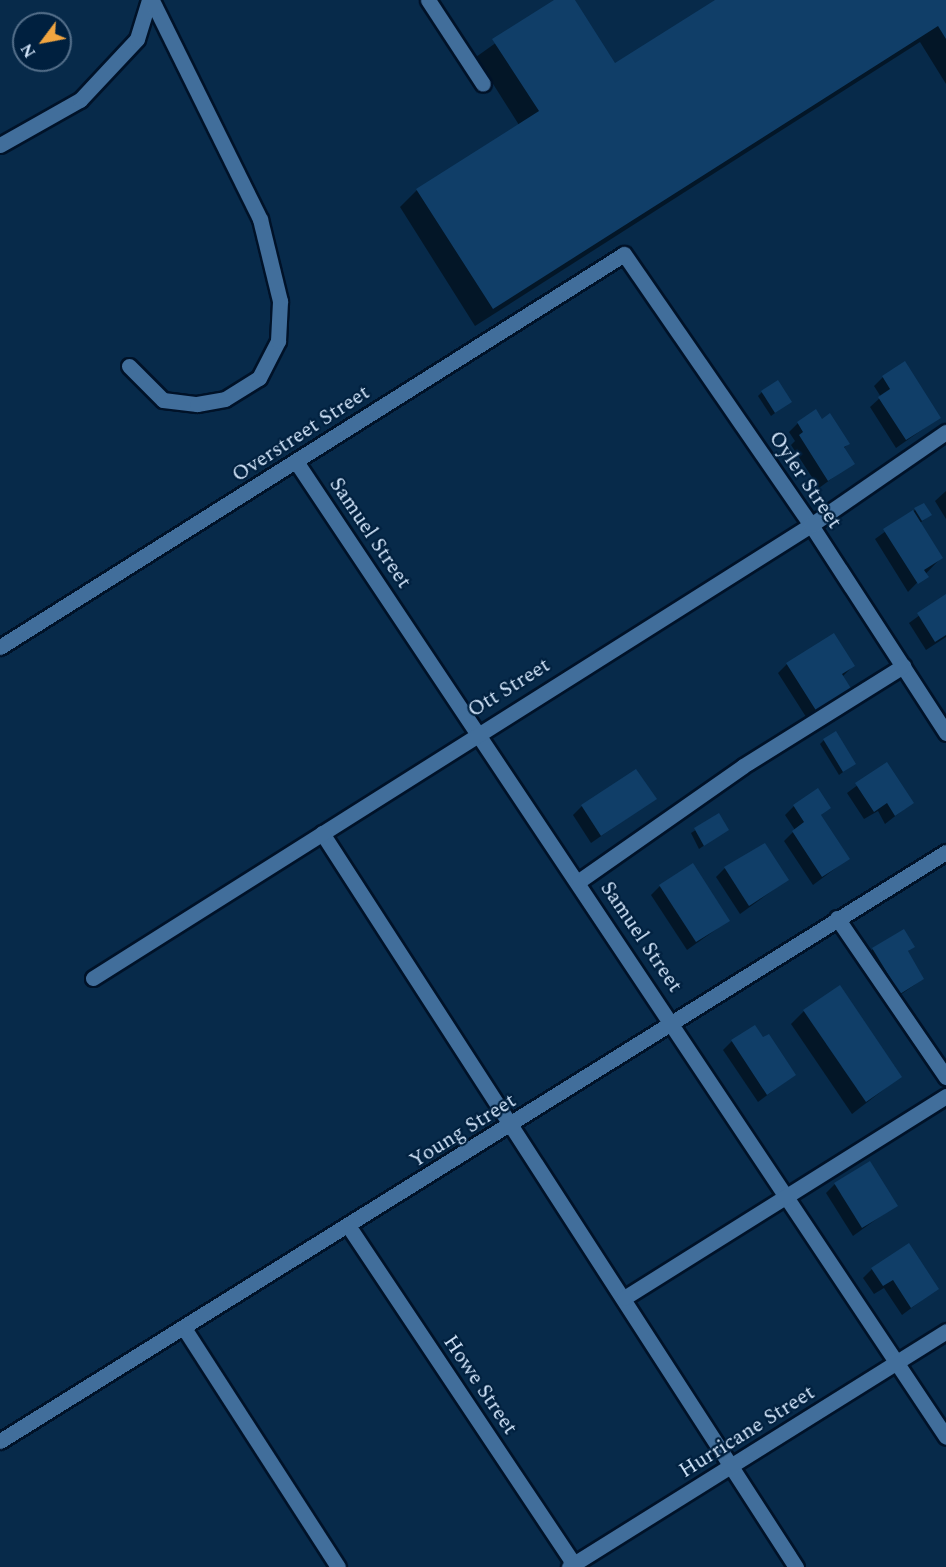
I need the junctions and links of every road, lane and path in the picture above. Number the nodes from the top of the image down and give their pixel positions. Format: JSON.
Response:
{"nodes":[{"id":1,"x":151,"y":0,"type":"edge"},
{"id":2,"x":428,"y":0,"type":"edge"},
{"id":3,"x":483,"y":84,"type":"dead end"},
{"id":4,"x":0,"y":146,"type":"edge"},
{"id":5,"x":624,"y":254,"type":"joint"},
{"id":6,"x":129,"y":366,"type":"dead end"},
{"id":7,"x":946,"y":432,"type":"edge"},
{"id":8,"x":297,"y":463,"type":"junction"},
{"id":9,"x":812,"y":525,"type":"junction"},
{"id":10,"x":0,"y":647,"type":"edge"},
{"id":11,"x":903,"y":666,"type":"junction"},
{"id":12,"x":479,"y":732,"type":"junction"},
{"id":13,"x":946,"y":733,"type":"edge"},
{"id":14,"x":322,"y":833,"type":"junction"},
{"id":15,"x":946,"y":852,"type":"edge"},
{"id":16,"x":579,"y":881,"type":"junction"},
{"id":17,"x":837,"y":918,"type":"junction"},
{"id":18,"x":93,"y":978,"type":"dead end"},
{"id":19,"x":674,"y":1023,"type":"junction"},
{"id":20,"x":946,"y":1077,"type":"edge"},
{"id":21,"x":946,"y":1096,"type":"edge"},
{"id":22,"x":513,"y":1125,"type":"junction"},
{"id":23,"x":785,"y":1197,"type":"junction"},
{"id":24,"x":349,"y":1227,"type":"junction"},
{"id":25,"x":624,"y":1298,"type":"junction"},
{"id":26,"x":184,"y":1328,"type":"junction"},
{"id":27,"x":946,"y":1331,"type":"edge"},
{"id":28,"x":897,"y":1363,"type":"junction"},
{"id":29,"x":946,"y":1437,"type":"edge"},
{"id":30,"x":0,"y":1441,"type":"edge"},
{"id":31,"x":730,"y":1467,"type":"junction"},
{"id":32,"x":573,"y":1566,"type":"edge"},
{"id":33,"x":338,"y":1567,"type":"edge"},
{"id":34,"x":796,"y":1567,"type":"edge"}],
"edges":[{"from":1,"to":4,"type":"street"},
{"from":1,"to":6,"type":"street"},
{"from":2,"to":3,"type":"street"},
{"from":5,"to":8,"type":"street","name":"Overstreet Street"},
{"from":5,"to":9,"type":"street","name":"Oyler Street"},
{"from":7,"to":9,"type":"street","name":"Ott Street"},
{"from":8,"to":10,"type":"street","name":"Overstreet Street"},
{"from":8,"to":12,"type":"street","name":"Samuel Street"},
{"from":9,"to":11,"type":"street","name":"Oyler Street"},
{"from":9,"to":12,"type":"street","name":"Ott Street"},
{"from":11,"to":13,"type":"street","name":"Oyler Street"},
{"from":11,"to":16,"type":"street"},
{"from":12,"to":14,"type":"street","name":"Ott Street"},
{"from":12,"to":16,"type":"street","name":"Samuel Street"},
{"from":14,"to":18,"type":"street","name":"Ott Street"},
{"from":14,"to":22,"type":"street"},
{"from":15,"to":17,"type":"street","name":"Young Street"},
{"from":16,"to":19,"type":"street","name":"Samuel Street"},
{"from":17,"to":19,"type":"street","name":"Young Street"},
{"from":17,"to":20,"type":"street"},
{"from":19,"to":22,"type":"street","name":"Young Street"},
{"from":19,"to":23,"type":"street","name":"Samuel Street"},
{"from":21,"to":23,"type":"street"},
{"from":22,"to":24,"type":"street","name":"Young Street"},
{"from":22,"to":25,"type":"street"},
{"from":23,"to":25,"type":"street"},
{"from":23,"to":28,"type":"street","name":"Samuel Street"},
{"from":24,"to":26,"type":"street","name":"Young Street"},
{"from":24,"to":32,"type":"street","name":"Howe Street"},
{"from":25,"to":31,"type":"street"},
{"from":26,"to":30,"type":"street","name":"Young Street"},
{"from":26,"to":33,"type":"street"},
{"from":27,"to":28,"type":"street","name":"Hurricane Street"},
{"from":28,"to":29,"type":"street","name":"Samuel Street"},
{"from":28,"to":31,"type":"street","name":"Hurricane Street"},
{"from":31,"to":32,"type":"street","name":"Hurricane Street"},
{"from":31,"to":34,"type":"street"}]}
